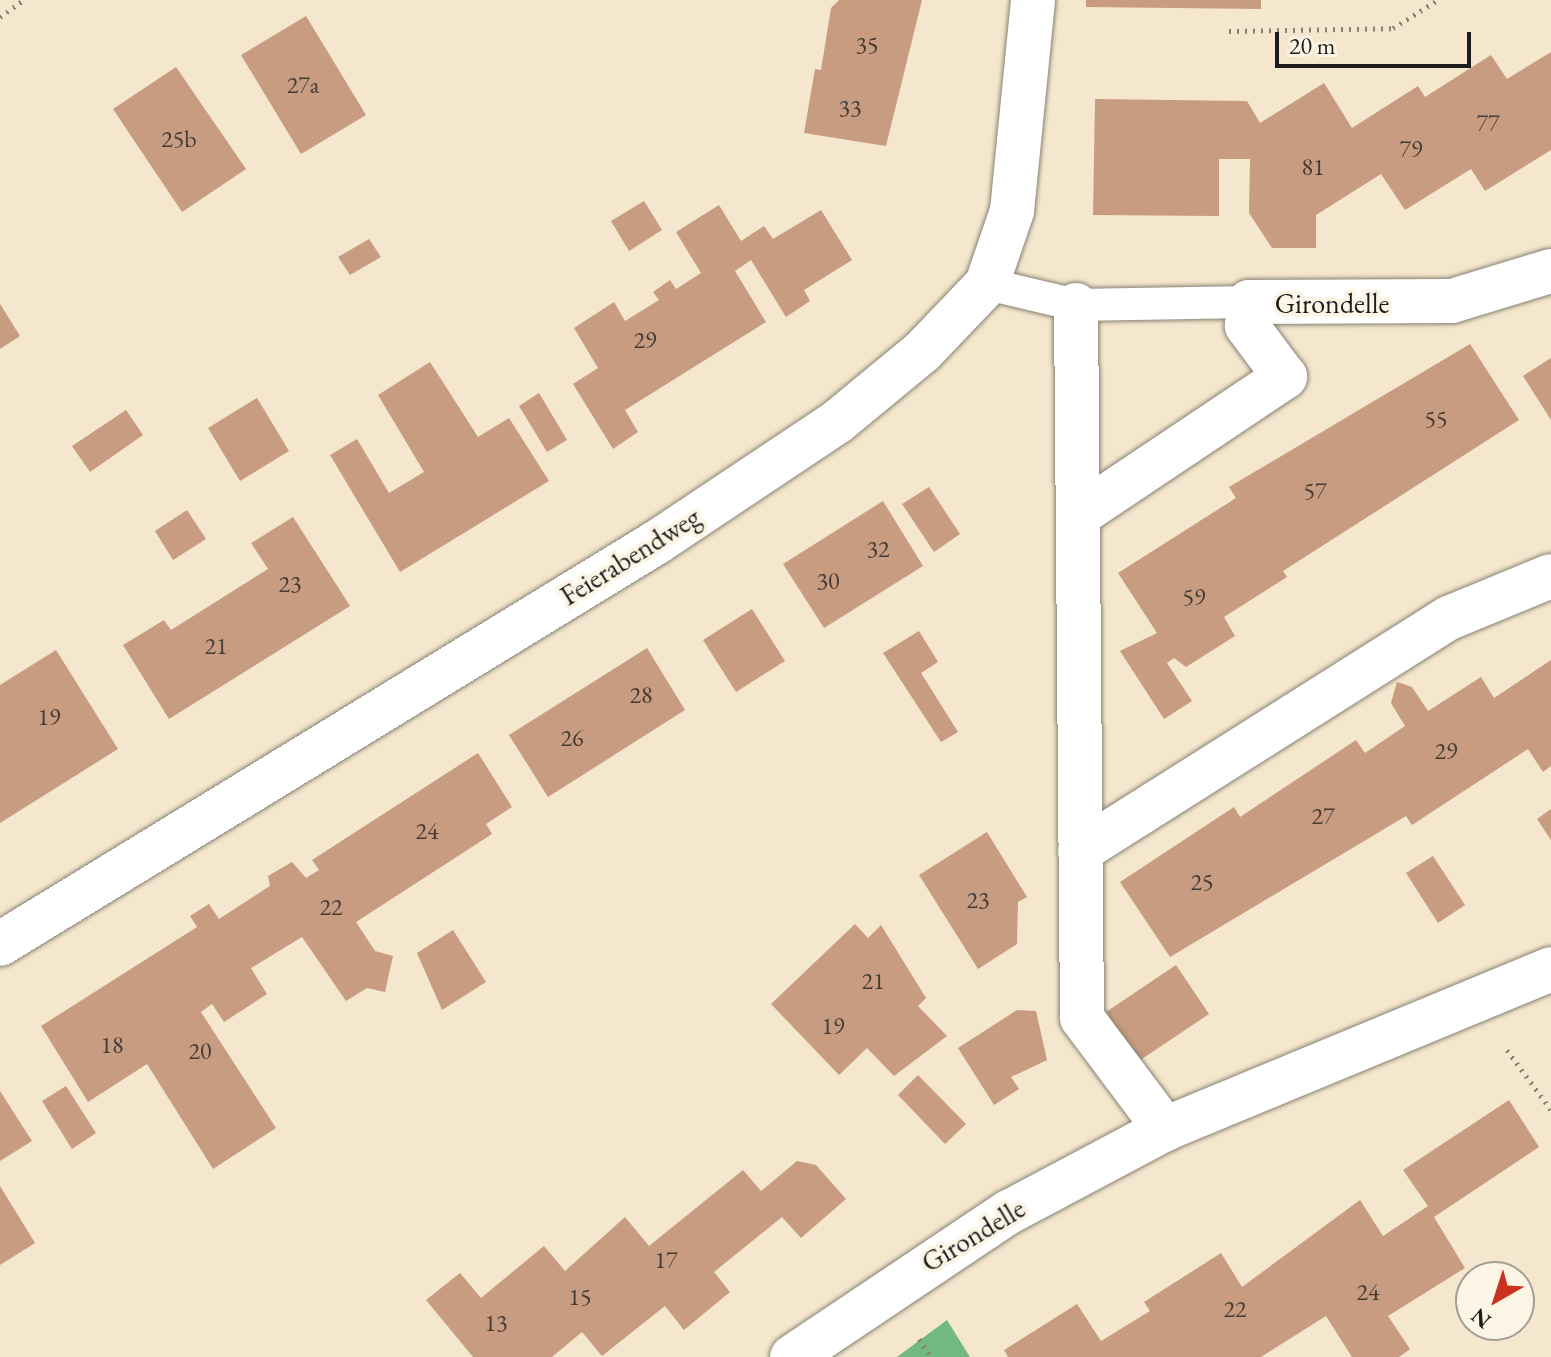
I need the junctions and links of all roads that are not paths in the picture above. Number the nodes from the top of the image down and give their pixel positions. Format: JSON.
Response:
{"nodes":[{"id":1,"x":1033,"y":0,"type":"edge"},
{"id":2,"x":1551,"y":271,"type":"edge"},
{"id":3,"x":987,"y":284,"type":"junction"},
{"id":4,"x":1249,"y":302,"type":"junction"},
{"id":5,"x":1076,"y":305,"type":"junction"},
{"id":6,"x":1080,"y":514,"type":"junction"},
{"id":7,"x":1551,"y":576,"type":"edge"},
{"id":8,"x":1080,"y":851,"type":"junction"},
{"id":9,"x":0,"y":944,"type":"edge"},
{"id":10,"x":1551,"y":969,"type":"edge"},
{"id":11,"x":1165,"y":1129,"type":"junction"},
{"id":12,"x":792,"y":1357,"type":"edge"}],
"edges":[{"from":1,"to":3,"type":"street","name":"Feierabendweg"},
{"from":2,"to":4,"type":"street","name":"Girondelle"},
{"from":3,"to":5,"type":"lane"},
{"from":3,"to":9,"type":"street","name":"Feierabendweg"},
{"from":4,"to":5,"type":"lane"},
{"from":4,"to":6,"type":"street","name":"Girondelle"},
{"from":5,"to":6,"type":"street"},
{"from":6,"to":8,"type":"street"},
{"from":7,"to":8,"type":"street"},
{"from":8,"to":11,"type":"street"},
{"from":10,"to":11,"type":"street","name":"Girondelle"},
{"from":11,"to":12,"type":"street","name":"Girondelle"}]}
